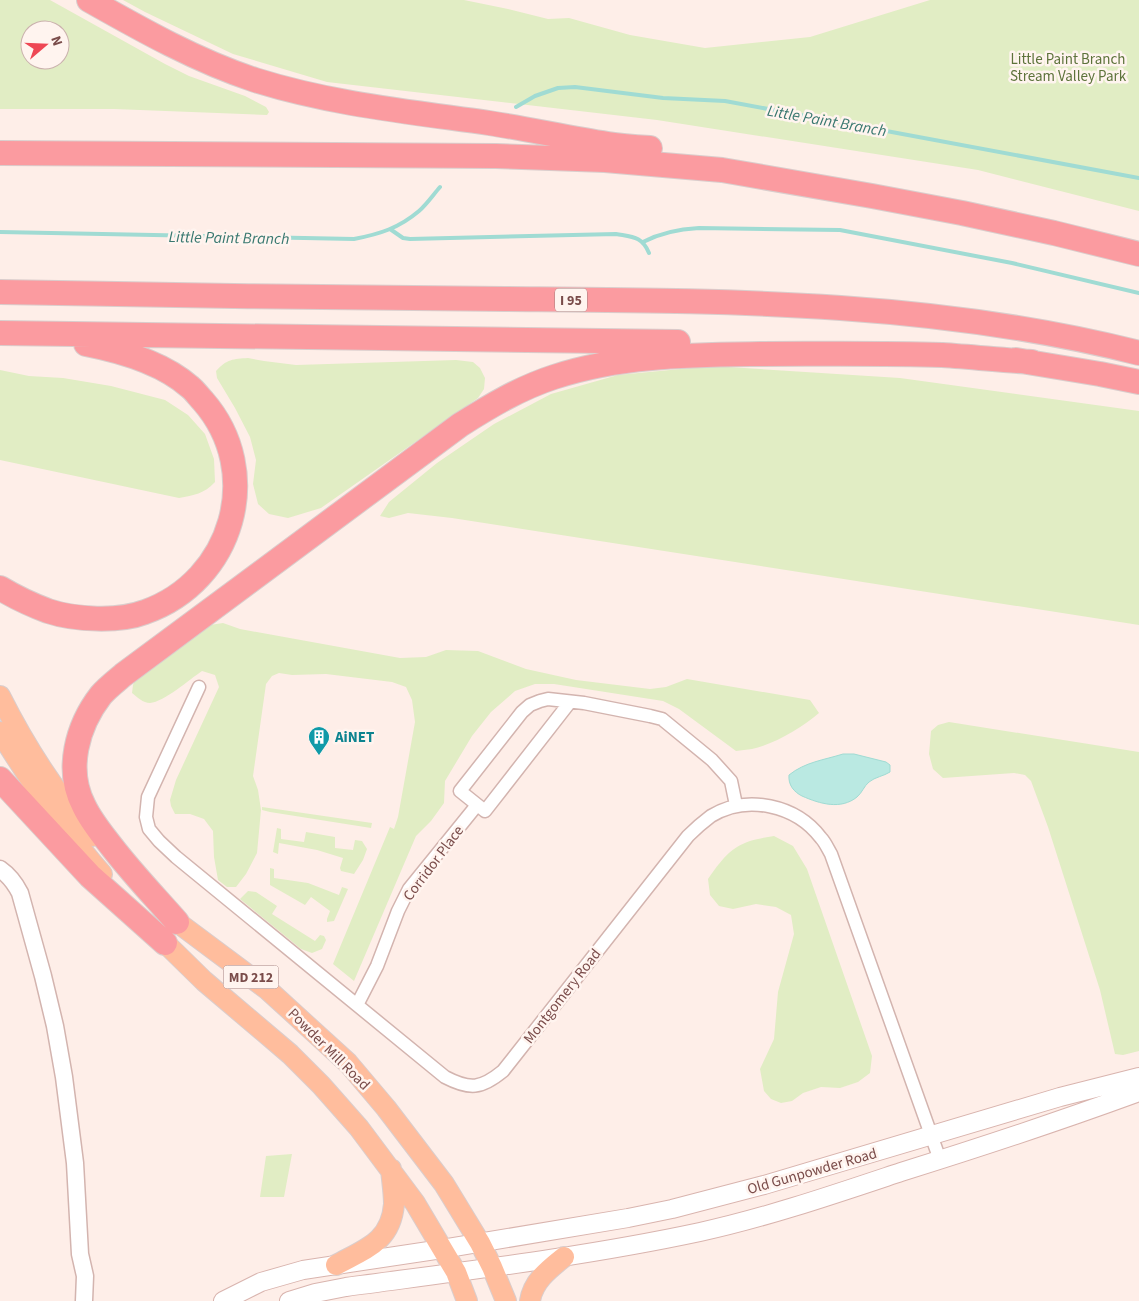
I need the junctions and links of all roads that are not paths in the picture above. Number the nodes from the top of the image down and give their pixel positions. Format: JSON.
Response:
{"nodes":[{"id":1,"x":89,"y":0,"type":"edge"},
{"id":2,"x":0,"y":153,"type":"edge"},
{"id":3,"x":722,"y":170,"type":"junction"},
{"id":4,"x":1139,"y":254,"type":"edge"},
{"id":5,"x":0,"y":292,"type":"edge"},
{"id":6,"x":0,"y":333,"type":"edge"},
{"id":7,"x":0,"y":337,"type":"edge"},
{"id":8,"x":1139,"y":353,"type":"edge"},
{"id":9,"x":1032,"y":362,"type":"junction"},
{"id":10,"x":1139,"y":382,"type":"edge"},
{"id":11,"x":0,"y":588,"type":"edge"},
{"id":12,"x":199,"y":687,"type":"dead end"},
{"id":13,"x":0,"y":696,"type":"edge"},
{"id":14,"x":570,"y":702,"type":"junction"},
{"id":15,"x":0,"y":732,"type":"edge"},
{"id":16,"x":0,"y":779,"type":"edge"},
{"id":17,"x":477,"y":805,"type":"junction"},
{"id":18,"x":736,"y":806,"type":"junction"},
{"id":19,"x":0,"y":869,"type":"edge"},
{"id":20,"x":177,"y":922,"type":"junction"},
{"id":21,"x":165,"y":944,"type":"junction"},
{"id":22,"x":357,"y":1005,"type":"junction"},
{"id":23,"x":1139,"y":1077,"type":"edge"},
{"id":24,"x":1139,"y":1092,"type":"edge"},
{"id":25,"x":931,"y":1135,"type":"junction"},
{"id":26,"x":940,"y":1160,"type":"junction"},
{"id":27,"x":391,"y":1169,"type":"junction"},
{"id":28,"x":480,"y":1243,"type":"junction"},
{"id":29,"x":442,"y":1249,"type":"junction"},
{"id":30,"x":80,"y":1254,"type":"junction"},
{"id":31,"x":564,"y":1257,"type":"junction"},
{"id":32,"x":336,"y":1265,"type":"junction"},
{"id":33,"x":492,"y":1267,"type":"junction"},
{"id":34,"x":456,"y":1272,"type":"junction"},
{"id":35,"x":73,"y":1301,"type":"edge"},
{"id":36,"x":84,"y":1301,"type":"edge"},
{"id":37,"x":223,"y":1301,"type":"edge"},
{"id":38,"x":288,"y":1301,"type":"edge"},
{"id":39,"x":467,"y":1301,"type":"edge"},
{"id":40,"x":506,"y":1301,"type":"edge"},
{"id":41,"x":530,"y":1301,"type":"edge"}],
"edges":[{"from":1,"to":3,"type":"highway"},
{"from":2,"to":3,"type":"highway"},
{"from":3,"to":4,"type":"highway"},
{"from":5,"to":8,"type":"highway","number":"I 95"},
{"from":6,"to":9,"type":"highway"},
{"from":7,"to":11,"type":"highway"},
{"from":9,"to":10,"type":"highway"},
{"from":9,"to":20,"type":"highway"},
{"from":12,"to":22,"type":"street","name":"Montgomery Road"},
{"from":13,"to":20,"type":"main road","name":"Powder Mill Road","number":"MD 212"},
{"from":14,"to":17,"type":"street"},
{"from":14,"to":17,"type":"street"},
{"from":14,"to":18,"type":"street"},
{"from":15,"to":21,"type":"main road","name":"Powder Mill Road","number":"MD 212"},
{"from":16,"to":21,"type":"highway"},
{"from":17,"to":22,"type":"street","name":"Corridor Place"},
{"from":18,"to":22,"type":"street","name":"Montgomery Road"},
{"from":18,"to":25,"type":"street","name":"Montgomery Road"},
{"from":19,"to":30,"type":"street"},
{"from":20,"to":28,"type":"main road","name":"Powder Mill Road","number":"MD 212"},
{"from":21,"to":27,"type":"main road","name":"Powder Mill Road","number":"MD 212"},
{"from":23,"to":25,"type":"main road","name":"Old Gunpowder Road"},
{"from":24,"to":26,"type":"main road","name":"Old Gunpowder Road"},
{"from":25,"to":26,"type":"street","name":"Montgomery Road"},
{"from":25,"to":28,"type":"main road","name":"Old Gunpowder Road"},
{"from":26,"to":31,"type":"main road","name":"Old Gunpowder Road"},
{"from":27,"to":29,"type":"main road","name":"Powder Mill Road","number":"MD 212"},
{"from":27,"to":32,"type":"main road"},
{"from":28,"to":29,"type":"main road"},
{"from":28,"to":33,"type":"main road","name":"Powder Mill Road","number":"MD 212"},
{"from":29,"to":32,"type":"main road"},
{"from":29,"to":34,"type":"main road","name":"Powder Mill Road","number":"MD 212"},
{"from":30,"to":35,"type":"street"},
{"from":30,"to":36,"type":"street"},
{"from":31,"to":33,"type":"main road","name":"Old Gunpowder Road"},
{"from":31,"to":41,"type":"main road"},
{"from":32,"to":37,"type":"main road"},
{"from":33,"to":34,"type":"main road"},
{"from":33,"to":40,"type":"main road","number":"MD 212"},
{"from":34,"to":38,"type":"main road"},
{"from":34,"to":39,"type":"main road","number":"MD 212"}]}
